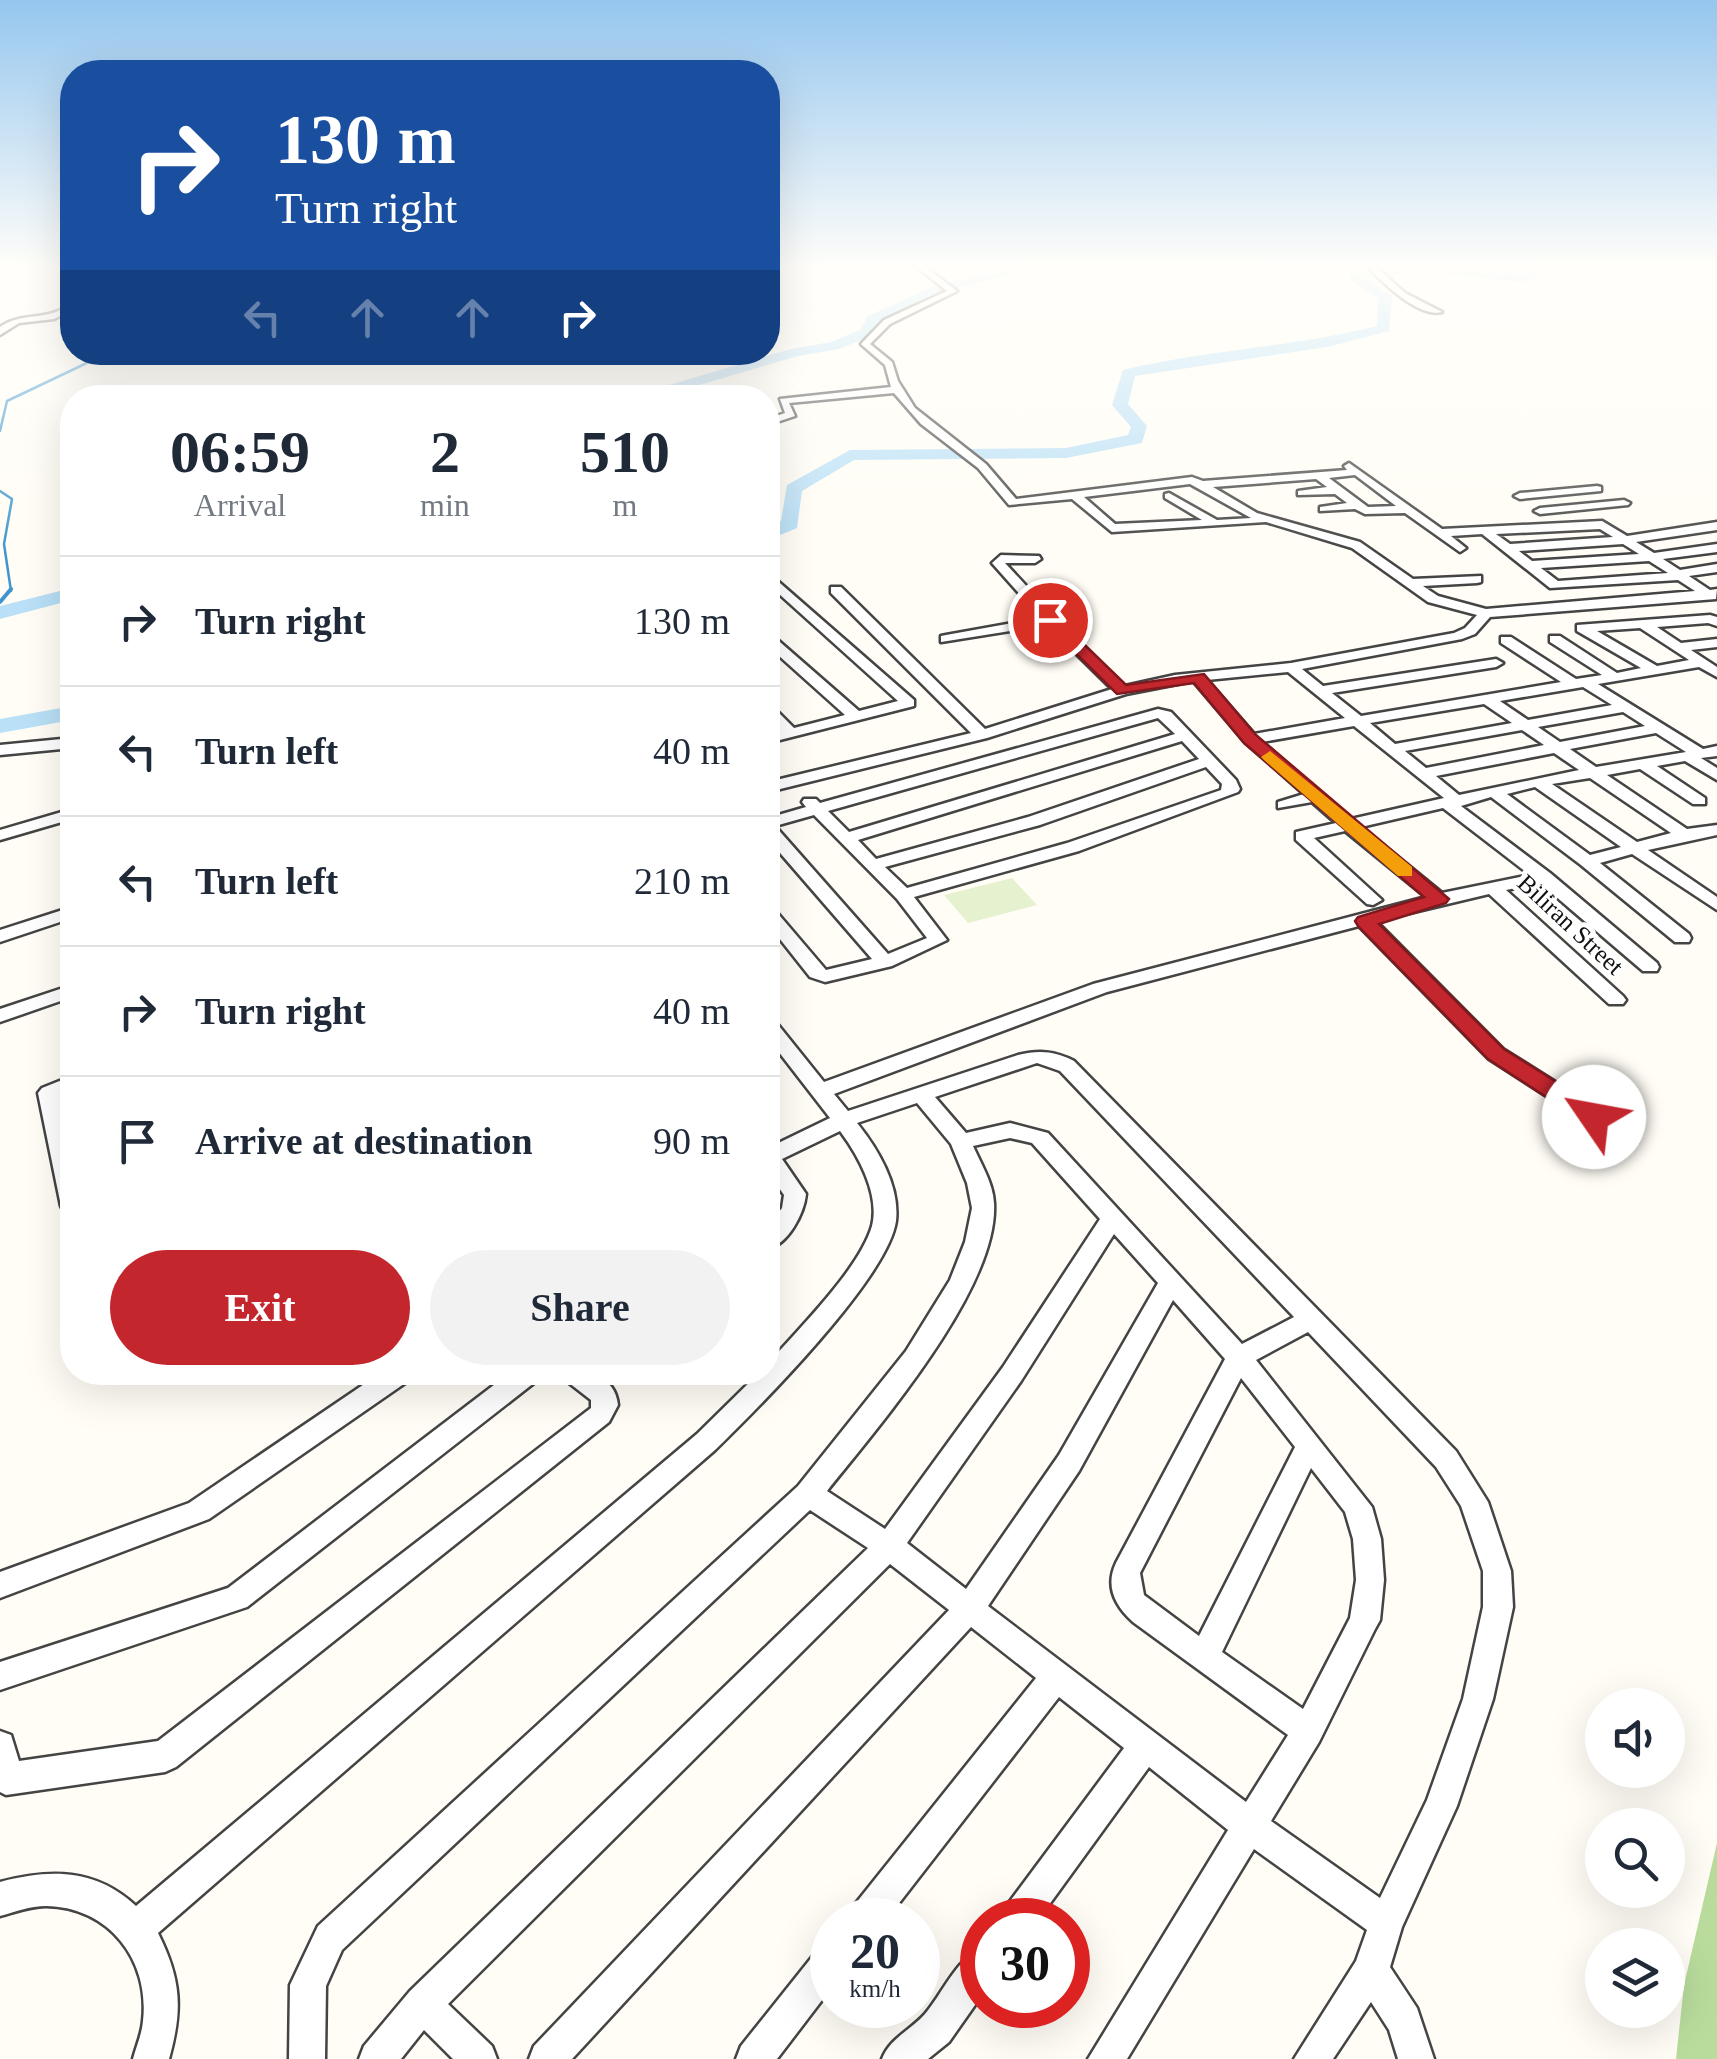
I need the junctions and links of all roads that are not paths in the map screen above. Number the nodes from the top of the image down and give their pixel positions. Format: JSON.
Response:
{"nodes":[{"id":1,"x":887,"y":362,"type":"edge"},
{"id":2,"x":894,"y":390,"type":"junction"},
{"id":3,"x":780,"y":418,"type":"edge"},
{"id":4,"x":1318,"y":475,"type":"junction"},
{"id":5,"x":1205,"y":488,"type":"junction"},
{"id":6,"x":1598,"y":489,"type":"dead end"},
{"id":7,"x":1337,"y":490,"type":"junction"},
{"id":8,"x":1302,"y":493,"type":"dead end"},
{"id":9,"x":1074,"y":495,"type":"junction"},
{"id":10,"x":1169,"y":496,"type":"junction"},
{"id":11,"x":1624,"y":503,"type":"dead end"},
{"id":12,"x":1357,"y":506,"type":"junction"},
{"id":13,"x":1089,"y":507,"type":"junction"},
{"id":14,"x":1324,"y":509,"type":"dead end"},
{"id":15,"x":1406,"y":509,"type":"junction"},
{"id":16,"x":1540,"y":511,"type":"junction"},
{"id":17,"x":1268,"y":520,"type":"junction"},
{"id":18,"x":1215,"y":524,"type":"junction"},
{"id":19,"x":1562,"y":526,"type":"junction"},
{"id":20,"x":1717,"y":526,"type":"edge"},
{"id":21,"x":1484,"y":530,"type":"junction"},
{"id":22,"x":1439,"y":533,"type":"junction"},
{"id":23,"x":1625,"y":540,"type":"junction"},
{"id":24,"x":1460,"y":548,"type":"dead end"},
{"id":25,"x":1507,"y":548,"type":"junction"},
{"id":26,"x":1717,"y":548,"type":"edge"},
{"id":27,"x":1653,"y":557,"type":"junction"},
{"id":28,"x":1034,"y":559,"type":"dead end"},
{"id":29,"x":1529,"y":565,"type":"junction"},
{"id":30,"x":1717,"y":568,"type":"edge"},
{"id":31,"x":1681,"y":575,"type":"junction"},
{"id":32,"x":1478,"y":579,"type":"dead end"},
{"id":33,"x":1409,"y":583,"type":"junction"},
{"id":34,"x":836,"y":590,"type":"dead end"},
{"id":35,"x":780,"y":593,"type":"edge"},
{"id":36,"x":1714,"y":595,"type":"edge"},
{"id":37,"x":1617,"y":603,"type":"junction"},
{"id":38,"x":1486,"y":613,"type":"junction"},
{"id":39,"x":1050,"y":620,"type":"junction"},
{"id":40,"x":1717,"y":622,"type":"edge"},
{"id":41,"x":1644,"y":624,"type":"junction"},
{"id":42,"x":1582,"y":628,"type":"junction"},
{"id":43,"x":946,"y":638,"type":"dead end"},
{"id":44,"x":1506,"y":640,"type":"dead end"},
{"id":45,"x":1717,"y":643,"type":"edge"},
{"id":46,"x":1677,"y":647,"type":"junction"},
{"id":47,"x":780,"y":650,"type":"edge"},
{"id":48,"x":1496,"y":662,"type":"dead end"},
{"id":49,"x":1698,"y":662,"type":"junction"},
{"id":50,"x":1291,"y":667,"type":"junction"},
{"id":51,"x":1654,"y":670,"type":"junction"},
{"id":52,"x":1717,"y":673,"type":"edge"},
{"id":53,"x":1410,"y":676,"type":"junction"},
{"id":54,"x":1613,"y":676,"type":"junction"},
{"id":55,"x":1198,"y":678,"type":"junction"},
{"id":56,"x":1578,"y":682,"type":"junction"},
{"id":57,"x":1122,"y":690,"type":"junction"},
{"id":58,"x":1319,"y":691,"type":"junction"},
{"id":59,"x":1484,"y":698,"type":"junction"},
{"id":60,"x":1449,"y":703,"type":"junction"},
{"id":61,"x":1627,"y":707,"type":"junction"},
{"id":62,"x":858,"y":718,"type":"junction"},
{"id":63,"x":1356,"y":721,"type":"junction"},
{"id":64,"x":780,"y":723,"type":"edge"},
{"id":65,"x":1522,"y":725,"type":"junction"},
{"id":66,"x":1661,"y":728,"type":"junction"},
{"id":67,"x":791,"y":734,"type":"junction"},
{"id":68,"x":982,"y":735,"type":"junction"},
{"id":69,"x":780,"y":736,"type":"edge"},
{"id":70,"x":1183,"y":736,"type":"junction"},
{"id":71,"x":1250,"y":739,"type":"junction"},
{"id":72,"x":60,"y":743,"type":"edge"},
{"id":73,"x":1556,"y":748,"type":"junction"},
{"id":74,"x":1390,"y":749,"type":"junction"},
{"id":75,"x":0,"y":750,"type":"edge"},
{"id":76,"x":1701,"y":753,"type":"edge"},
{"id":77,"x":1206,"y":762,"type":"junction"},
{"id":78,"x":1646,"y":766,"type":"junction"},
{"id":79,"x":1422,"y":774,"type":"junction"},
{"id":80,"x":1591,"y":774,"type":"junction"},
{"id":81,"x":1717,"y":775,"type":"edge"},
{"id":82,"x":794,"y":780,"type":"junction"},
{"id":83,"x":1538,"y":782,"type":"junction"},
{"id":84,"x":780,"y":784,"type":"edge"},
{"id":85,"x":1494,"y":792,"type":"junction"},
{"id":86,"x":1316,"y":796,"type":"junction"},
{"id":87,"x":1452,"y":802,"type":"junction"},
{"id":88,"x":1699,"y":802,"type":"dead end"},
{"id":89,"x":1284,"y":805,"type":"dead end"},
{"id":90,"x":815,"y":808,"type":"junction"},
{"id":91,"x":60,"y":818,"type":"edge"},
{"id":92,"x":780,"y":821,"type":"edge"},
{"id":93,"x":1348,"y":824,"type":"junction"},
{"id":94,"x":1717,"y":830,"type":"edge"},
{"id":95,"x":0,"y":835,"type":"edge"},
{"id":96,"x":1684,"y":835,"type":"junction"},
{"id":97,"x":846,"y":838,"type":"junction"},
{"id":98,"x":780,"y":840,"type":"edge"},
{"id":99,"x":1636,"y":848,"type":"junction"},
{"id":100,"x":1586,"y":861,"type":"junction"},
{"id":101,"x":872,"y":865,"type":"junction"},
{"id":102,"x":1544,"y":877,"type":"junction"},
{"id":103,"x":1492,"y":886,"type":"junction"},
{"id":104,"x":903,"y":895,"type":"junction"},
{"id":105,"x":1439,"y":899,"type":"junction"},
{"id":106,"x":1372,"y":900,"type":"dead end"},
{"id":107,"x":1717,"y":904,"type":"edge"},
{"id":108,"x":60,"y":916,"type":"edge"},
{"id":109,"x":1365,"y":921,"type":"junction"},
{"id":110,"x":780,"y":928,"type":"edge"},
{"id":111,"x":0,"y":936,"type":"edge"},
{"id":112,"x":1682,"y":938,"type":"dead end"},
{"id":113,"x":885,"y":962,"type":"junction"},
{"id":114,"x":1650,"y":967,"type":"dead end"},
{"id":115,"x":60,"y":995,"type":"edge"},
{"id":116,"x":1616,"y":1000,"type":"dead end"},
{"id":117,"x":0,"y":1016,"type":"edge"},
{"id":118,"x":780,"y":1040,"type":"edge"},
{"id":119,"x":60,"y":1088,"type":"edge"},
{"id":120,"x":821,"y":1091,"type":"junction"},
{"id":121,"x":922,"y":1095,"type":"junction"},
{"id":122,"x":1594,"y":1117,"type":"dead end"},
{"id":123,"x":845,"y":1120,"type":"junction"},
{"id":124,"x":961,"y":1142,"type":"junction"},
{"id":125,"x":60,"y":1147,"type":"edge"},
{"id":126,"x":780,"y":1151,"type":"edge"},
{"id":127,"x":780,"y":1174,"type":"edge"},
{"id":128,"x":1111,"y":1220,"type":"junction"},
{"id":129,"x":780,"y":1226,"type":"edge"},
{"id":130,"x":1170,"y":1283,"type":"junction"},
{"id":131,"x":1313,"y":1318,"type":"junction"},
{"id":132,"x":1239,"y":1358,"type":"junction"},
{"id":133,"x":780,"y":1366,"type":"edge"},
{"id":134,"x":383,"y":1385,"type":"edge"},
{"id":135,"x":513,"y":1385,"type":"edge"},
{"id":136,"x":592,"y":1385,"type":"edge"},
{"id":137,"x":763,"y":1385,"type":"edge"},
{"id":138,"x":1309,"y":1446,"type":"junction"},
{"id":139,"x":808,"y":1494,"type":"junction"},
{"id":140,"x":889,"y":1546,"type":"junction"},
{"id":141,"x":0,"y":1585,"type":"edge"},
{"id":142,"x":970,"y":1608,"type":"junction"},
{"id":143,"x":1205,"y":1656,"type":"junction"},
{"id":144,"x":0,"y":1676,"type":"edge"},
{"id":145,"x":1056,"y":1677,"type":"junction"},
{"id":146,"x":1308,"y":1731,"type":"junction"},
{"id":147,"x":1146,"y":1745,"type":"junction"},
{"id":148,"x":0,"y":1746,"type":"edge"},
{"id":149,"x":1251,"y":1827,"type":"junction"},
{"id":150,"x":881,"y":1898,"type":"edge"},
{"id":151,"x":1032,"y":1898,"type":"edge"},
{"id":152,"x":0,"y":1900,"type":"edge"},
{"id":153,"x":1386,"y":1923,"type":"junction"},
{"id":154,"x":138,"y":1927,"type":"junction"},
{"id":155,"x":1372,"y":1970,"type":"junction"},
{"id":156,"x":810,"y":1987,"type":"edge"},
{"id":157,"x":960,"y":1996,"type":"edge"},
{"id":158,"x":423,"y":2004,"type":"junction"},
{"id":159,"x":151,"y":2059,"type":"edge"},
{"id":160,"x":308,"y":2059,"type":"edge"},
{"id":161,"x":378,"y":2059,"type":"edge"},
{"id":162,"x":480,"y":2059,"type":"edge"},
{"id":163,"x":547,"y":2059,"type":"edge"},
{"id":164,"x":754,"y":2059,"type":"edge"},
{"id":165,"x":900,"y":2059,"type":"edge"},
{"id":166,"x":1106,"y":2059,"type":"edge"},
{"id":167,"x":1312,"y":2059,"type":"edge"},
{"id":168,"x":1416,"y":2059,"type":"edge"}],
"edges":[{"from":1,"to":2,"type":"street"},
{"from":2,"to":3,"type":"street"},
{"from":2,"to":9,"type":"street"},
{"from":4,"to":5,"type":"street"},
{"from":4,"to":7,"type":"street"},
{"from":4,"to":15,"type":"street"},
{"from":5,"to":9,"type":"street"},
{"from":5,"to":10,"type":"street"},
{"from":5,"to":17,"type":"street"},
{"from":6,"to":16,"type":"street"},
{"from":7,"to":8,"type":"street"},
{"from":7,"to":12,"type":"street"},
{"from":9,"to":13,"type":"street"},
{"from":10,"to":13,"type":"street"},
{"from":10,"to":18,"type":"street"},
{"from":11,"to":16,"type":"street"},
{"from":12,"to":14,"type":"street"},
{"from":12,"to":15,"type":"street"},
{"from":13,"to":18,"type":"street"},
{"from":15,"to":22,"type":"street"},
{"from":16,"to":19,"type":"street"},
{"from":17,"to":18,"type":"street"},
{"from":17,"to":33,"type":"street"},
{"from":19,"to":21,"type":"street"},
{"from":19,"to":23,"type":"street"},
{"from":20,"to":23,"type":"street"},
{"from":21,"to":22,"type":"street"},
{"from":21,"to":25,"type":"street"},
{"from":22,"to":24,"type":"street"},
{"from":23,"to":25,"type":"street"},
{"from":23,"to":27,"type":"street"},
{"from":25,"to":29,"type":"street"},
{"from":26,"to":27,"type":"street"},
{"from":27,"to":29,"type":"street"},
{"from":27,"to":31,"type":"street"},
{"from":28,"to":39,"type":"street"},
{"from":29,"to":31,"type":"street"},
{"from":30,"to":31,"type":"street"},
{"from":31,"to":36,"type":"street"},
{"from":32,"to":33,"type":"street"},
{"from":33,"to":38,"type":"street"},
{"from":34,"to":68,"type":"street"},
{"from":35,"to":62,"type":"street"},
{"from":36,"to":37,"type":"street"},
{"from":37,"to":38,"type":"street"},
{"from":37,"to":41,"type":"street"},
{"from":38,"to":50,"type":"street"},
{"from":39,"to":43,"type":"street"},
{"from":39,"to":57,"type":"street"},
{"from":40,"to":41,"type":"street"},
{"from":41,"to":42,"type":"street"},
{"from":41,"to":46,"type":"street"},
{"from":42,"to":51,"type":"street"},
{"from":42,"to":54,"type":"street"},
{"from":44,"to":56,"type":"street"},
{"from":45,"to":46,"type":"street"},
{"from":46,"to":49,"type":"street"},
{"from":47,"to":62,"type":"street"},
{"from":48,"to":53,"type":"street"},
{"from":49,"to":51,"type":"street"},
{"from":49,"to":52,"type":"street"},
{"from":50,"to":55,"type":"street"},
{"from":50,"to":58,"type":"street"},
{"from":51,"to":54,"type":"street"},
{"from":53,"to":58,"type":"street"},
{"from":53,"to":60,"type":"street"},
{"from":54,"to":56,"type":"street"},
{"from":55,"to":57,"type":"street"},
{"from":55,"to":71,"type":"street"},
{"from":56,"to":59,"type":"street"},
{"from":56,"to":61,"type":"street"},
{"from":57,"to":68,"type":"street"},
{"from":58,"to":63,"type":"street"},
{"from":59,"to":60,"type":"street"},
{"from":59,"to":65,"type":"street"},
{"from":60,"to":63,"type":"street"},
{"from":61,"to":65,"type":"street"},
{"from":61,"to":66,"type":"street"},
{"from":62,"to":67,"type":"street"},
{"from":63,"to":71,"type":"street"},
{"from":63,"to":74,"type":"street"},
{"from":64,"to":67,"type":"street"},
{"from":65,"to":73,"type":"street"},
{"from":65,"to":74,"type":"street"},
{"from":66,"to":73,"type":"street"},
{"from":66,"to":76,"type":"street"},
{"from":67,"to":69,"type":"street"},
{"from":68,"to":82,"type":"street"},
{"from":70,"to":77,"type":"street"},
{"from":70,"to":90,"type":"street"},
{"from":70,"to":97,"type":"street"},
{"from":71,"to":86,"type":"street"},
{"from":72,"to":75,"type":"street"},
{"from":73,"to":79,"type":"street"},
{"from":73,"to":80,"type":"street"},
{"from":74,"to":79,"type":"street"},
{"from":76,"to":78,"type":"street"},
{"from":76,"to":81,"type":"street"},
{"from":77,"to":101,"type":"street"},
{"from":77,"to":104,"type":"street"},
{"from":78,"to":80,"type":"street"},
{"from":78,"to":88,"type":"street"},
{"from":79,"to":87,"type":"street"},
{"from":80,"to":83,"type":"street"},
{"from":80,"to":96,"type":"street"},
{"from":82,"to":84,"type":"street"},
{"from":82,"to":90,"type":"street"},
{"from":83,"to":85,"type":"street"},
{"from":83,"to":99,"type":"street"},
{"from":85,"to":87,"type":"street"},
{"from":85,"to":100,"type":"street"},
{"from":86,"to":89,"type":"street"},
{"from":86,"to":93,"type":"street"},
{"from":87,"to":93,"type":"street"},
{"from":87,"to":102,"type":"street"},
{"from":90,"to":92,"type":"street"},
{"from":90,"to":97,"type":"street"},
{"from":91,"to":95,"type":"street"},
{"from":93,"to":105,"type":"street"},
{"from":93,"to":106,"type":"street"},
{"from":94,"to":96,"type":"street"},
{"from":96,"to":99,"type":"street"},
{"from":97,"to":101,"type":"street"},
{"from":98,"to":113,"type":"street"},
{"from":99,"to":100,"type":"street"},
{"from":99,"to":107,"type":"street"},
{"from":100,"to":112,"type":"street"},
{"from":101,"to":104,"type":"street"},
{"from":102,"to":103,"type":"street"},
{"from":102,"to":114,"type":"street"},
{"from":103,"to":105,"type":"street"},
{"from":103,"to":116,"type":"street","name":"Biliran Street"},
{"from":104,"to":113,"type":"street"},
{"from":105,"to":109,"type":"street"},
{"from":108,"to":111,"type":"street"},
{"from":109,"to":120,"type":"street"},
{"from":109,"to":122,"type":"street"},
{"from":110,"to":113,"type":"street"},
{"from":115,"to":117,"type":"street"},
{"from":118,"to":120,"type":"street"},
{"from":119,"to":125,"type":"street"},
{"from":120,"to":123,"type":"street"},
{"from":121,"to":123,"type":"street"},
{"from":121,"to":124,"type":"street"},
{"from":121,"to":131,"type":"street"},
{"from":123,"to":126,"type":"street"},
{"from":123,"to":133,"type":"street"},
{"from":124,"to":128,"type":"street"},
{"from":124,"to":139,"type":"street"},
{"from":127,"to":129,"type":"street"},
{"from":128,"to":130,"type":"street"},
{"from":128,"to":140,"type":"street"},
{"from":130,"to":132,"type":"street"},
{"from":130,"to":142,"type":"street"},
{"from":131,"to":132,"type":"street"},
{"from":131,"to":153,"type":"street"},
{"from":132,"to":138,"type":"street"},
{"from":132,"to":143,"type":"street"},
{"from":134,"to":141,"type":"street"},
{"from":135,"to":144,"type":"street"},
{"from":136,"to":148,"type":"street"},
{"from":137,"to":154,"type":"street"},
{"from":138,"to":143,"type":"street"},
{"from":138,"to":146,"type":"street"},
{"from":139,"to":140,"type":"street"},
{"from":139,"to":160,"type":"street"},
{"from":140,"to":142,"type":"street"},
{"from":140,"to":158,"type":"street"},
{"from":142,"to":145,"type":"street"},
{"from":142,"to":163,"type":"street"},
{"from":143,"to":146,"type":"street"},
{"from":145,"to":147,"type":"street"},
{"from":145,"to":150,"type":"street"},
{"from":146,"to":149,"type":"street"},
{"from":147,"to":149,"type":"street"},
{"from":147,"to":151,"type":"street"},
{"from":149,"to":153,"type":"street"},
{"from":149,"to":166,"type":"street"},
{"from":152,"to":154,"type":"street"},
{"from":153,"to":155,"type":"street"},
{"from":154,"to":159,"type":"street"},
{"from":155,"to":167,"type":"street"},
{"from":155,"to":168,"type":"street"},
{"from":156,"to":164,"type":"street"},
{"from":157,"to":165,"type":"street"},
{"from":158,"to":161,"type":"street"},
{"from":158,"to":162,"type":"street"}]}
